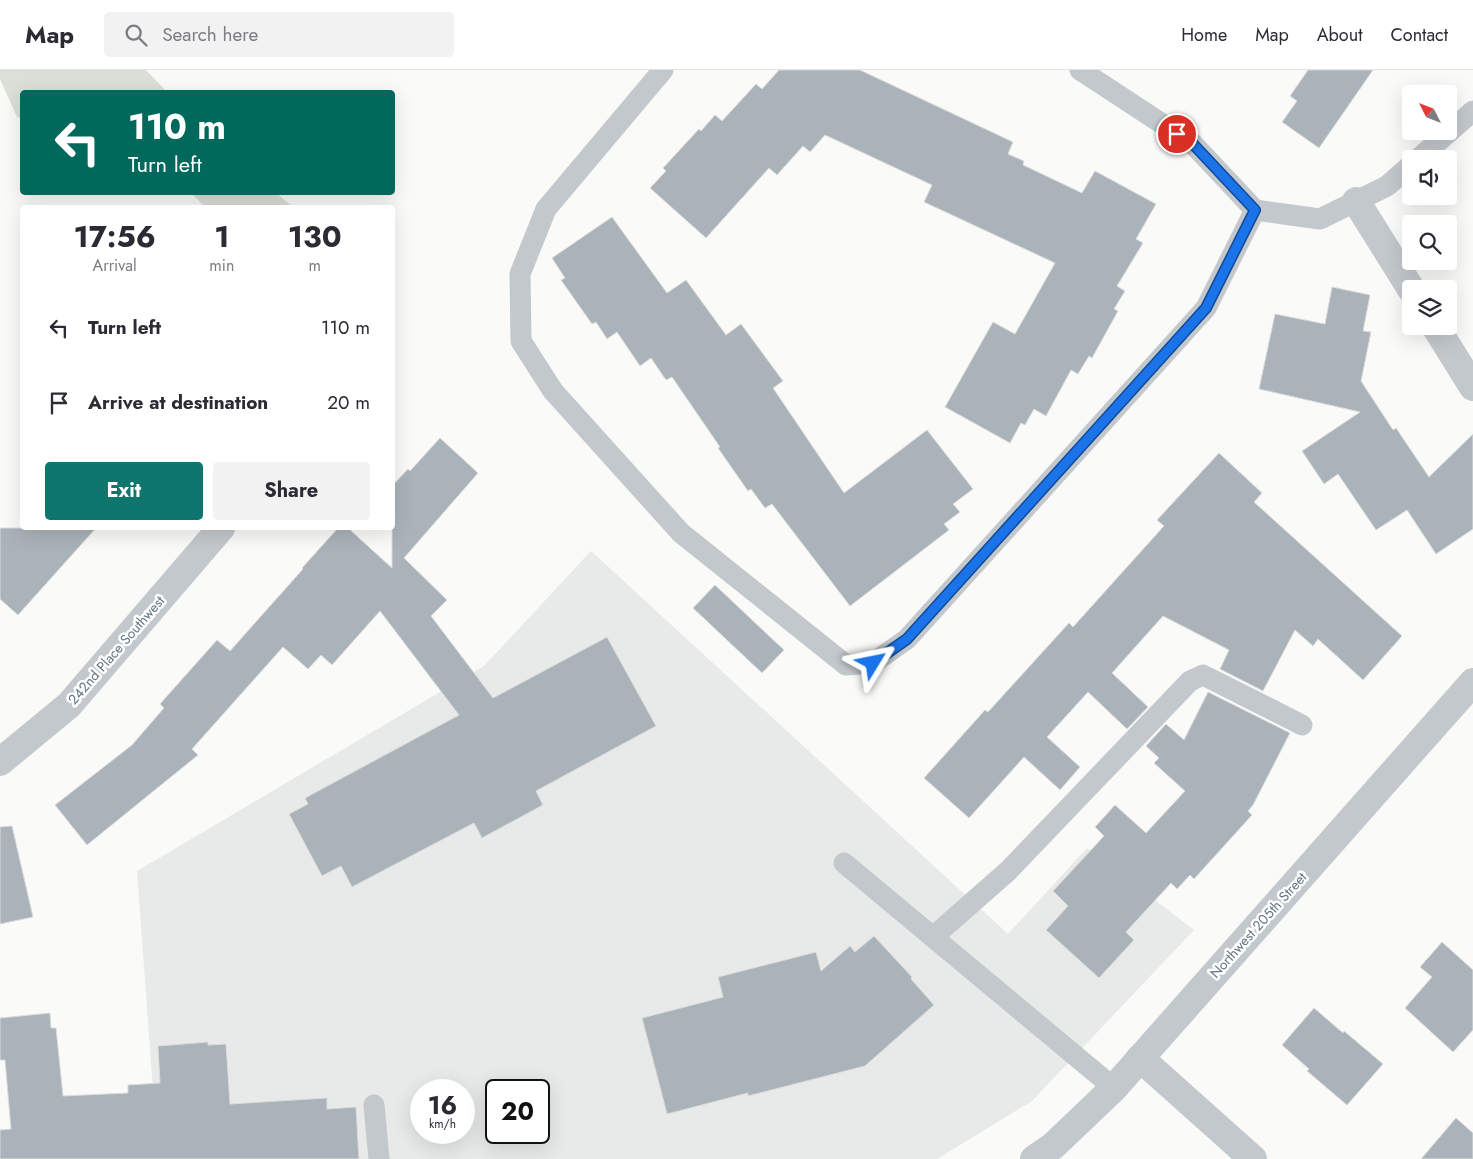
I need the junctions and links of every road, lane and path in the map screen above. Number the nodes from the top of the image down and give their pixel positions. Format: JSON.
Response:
{"nodes":[{"id":1,"x":663,"y":70,"type":"edge"},
{"id":2,"x":1080,"y":70,"type":"edge"},
{"id":3,"x":1473,"y":111,"type":"edge"},
{"id":4,"x":1428,"y":150,"type":"edge"},
{"id":5,"x":1402,"y":173,"type":"edge"},
{"id":6,"x":1356,"y":201,"type":"junction"},
{"id":7,"x":1255,"y":210,"type":"junction"},
{"id":8,"x":1405,"y":280,"type":"edge"},
{"id":9,"x":1441,"y":335,"type":"edge"},
{"id":10,"x":1473,"y":387,"type":"edge"},
{"id":11,"x":219,"y":530,"type":"edge"},
{"id":12,"x":1473,"y":682,"type":"edge"},
{"id":13,"x":1302,"y":725,"type":"dead end"},
{"id":14,"x":0,"y":762,"type":"edge"},
{"id":15,"x":844,"y":863,"type":"dead end"},
{"id":16,"x":933,"y":936,"type":"junction"},
{"id":17,"x":1140,"y":1058,"type":"junction"},
{"id":18,"x":1114,"y":1088,"type":"junction"},
{"id":19,"x":374,"y":1105,"type":"dead end"},
{"id":20,"x":379,"y":1159,"type":"edge"},
{"id":21,"x":1034,"y":1159,"type":"edge"},
{"id":22,"x":1253,"y":1159,"type":"edge"}],
"edges":[{"from":1,"to":7,"type":"lane"},
{"from":2,"to":7,"type":"lane"},
{"from":3,"to":4,"type":"lane"},
{"from":5,"to":6,"type":"lane"},
{"from":6,"to":7,"type":"lane"},
{"from":6,"to":8,"type":"street"},
{"from":9,"to":10,"type":"street"},
{"from":11,"to":14,"type":"street","name":"242nd Place Southwest"},
{"from":12,"to":17,"type":"street","name":"Northwest 205th Street"},
{"from":13,"to":16,"type":"lane"},
{"from":15,"to":16,"type":"lane"},
{"from":16,"to":18,"type":"lane"},
{"from":17,"to":18,"type":"street","name":"Northwest 205th Street"},
{"from":17,"to":22,"type":"street"},
{"from":18,"to":21,"type":"street","name":"Northwest 205th Street"},
{"from":19,"to":20,"type":"lane"}]}
